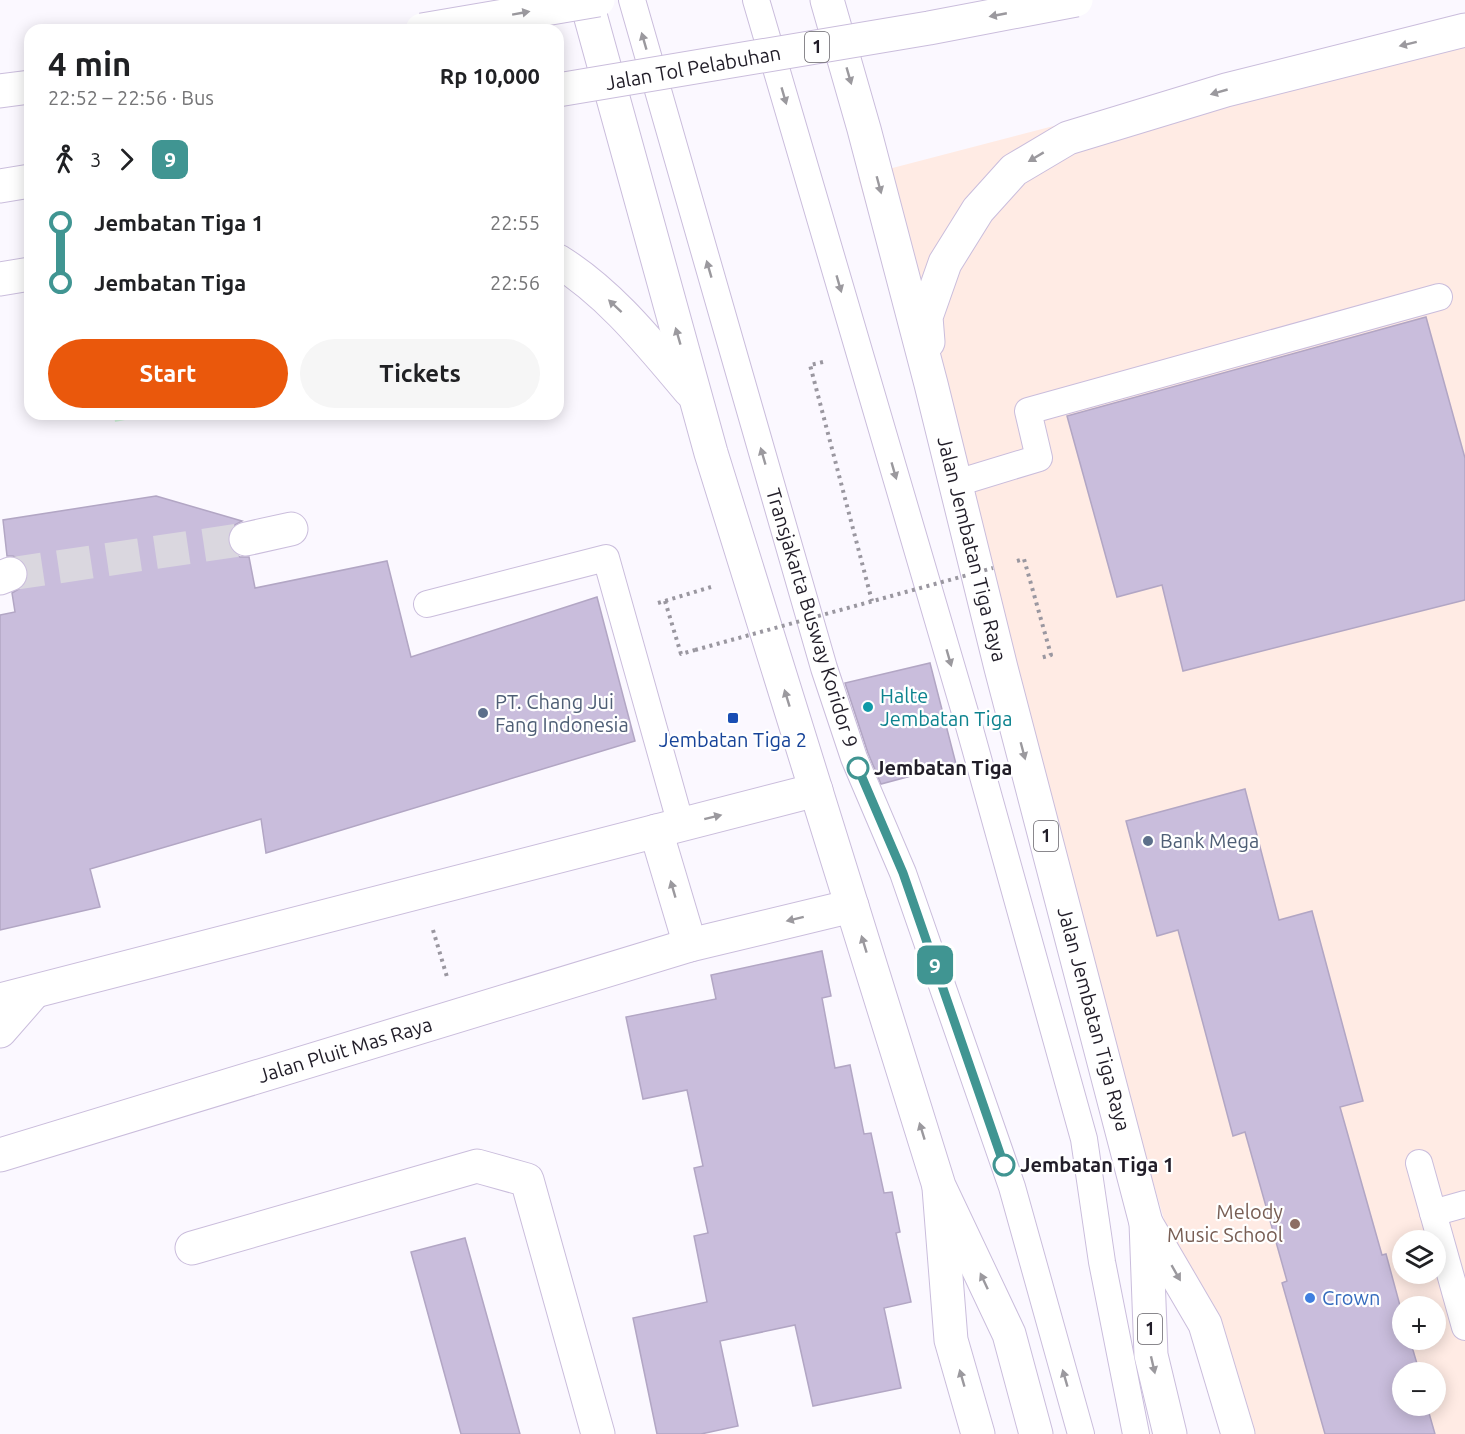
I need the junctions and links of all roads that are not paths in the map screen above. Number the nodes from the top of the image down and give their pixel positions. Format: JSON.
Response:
{"nodes":[{"id":1,"x":586,"y":0,"type":"edge"},
{"id":2,"x":598,"y":0,"type":"edge"},
{"id":3,"x":632,"y":0,"type":"edge"},
{"id":4,"x":756,"y":0,"type":"edge"},
{"id":5,"x":827,"y":0,"type":"edge"},
{"id":6,"x":1077,"y":0,"type":"edge"},
{"id":7,"x":457,"y":24,"type":"edge"},
{"id":8,"x":1465,"y":30,"type":"edge"},
{"id":9,"x":24,"y":88,"type":"edge"},
{"id":10,"x":564,"y":89,"type":"edge"},
{"id":11,"x":0,"y":91,"type":"edge"},
{"id":12,"x":24,"y":182,"type":"edge"},
{"id":13,"x":0,"y":186,"type":"edge"},
{"id":14,"x":564,"y":265,"type":"edge"},
{"id":15,"x":24,"y":275,"type":"edge"},
{"id":16,"x":0,"y":279,"type":"edge"},
{"id":17,"x":1439,"y":297,"type":"dead end"},
{"id":18,"x":931,"y":384,"type":"junction"},
{"id":19,"x":696,"y":397,"type":"junction"},
{"id":20,"x":957,"y":483,"type":"junction"},
{"id":21,"x":291,"y":529,"type":"dead end"},
{"id":22,"x":246,"y":539,"type":"tunnel mouth"},
{"id":23,"x":428,"y":604,"type":"dead end"},
{"id":24,"x":816,"y":790,"type":"junction"},
{"id":25,"x":669,"y":828,"type":"junction"},
{"id":26,"x":852,"y":906,"type":"junction"},
{"id":27,"x":690,"y":945,"type":"junction"},
{"id":28,"x":34,"y":992,"type":"junction"},
{"id":29,"x":0,"y":1000,"type":"edge"},
{"id":30,"x":0,"y":1031,"type":"edge"},
{"id":31,"x":0,"y":1155,"type":"edge"},
{"id":32,"x":1419,"y":1163,"type":"dead end"},
{"id":33,"x":939,"y":1186,"type":"junction"},
{"id":34,"x":1465,"y":1204,"type":"edge"},
{"id":35,"x":1433,"y":1213,"type":"junction"},
{"id":36,"x":1146,"y":1222,"type":"junction"},
{"id":37,"x":192,"y":1248,"type":"dead end"},
{"id":38,"x":1465,"y":1328,"type":"edge"},
{"id":39,"x":598,"y":1434,"type":"edge"},
{"id":40,"x":978,"y":1434,"type":"edge"},
{"id":41,"x":1036,"y":1434,"type":"edge"},
{"id":42,"x":1081,"y":1434,"type":"edge"},
{"id":43,"x":1136,"y":1434,"type":"edge"},
{"id":44,"x":1170,"y":1434,"type":"edge"},
{"id":45,"x":1238,"y":1434,"type":"edge"}],
"edges":[{"from":19,"to":1,"type":"main road","one_way":true},
{"from":7,"to":2,"type":"main road","one_way":true,"bridge":true},
{"from":42,"to":3,"type":"lane","name":"Transjakarta Busway Koridor 9","one_way":true},
{"from":4,"to":43,"type":"lane","one_way":true},
{"from":5,"to":18,"type":"main road","name":"Jalan Jembatan Tiga Raya","number":"1","one_way":true},
{"from":6,"to":10,"type":"main road","name":"Jalan Tol Pelabuhan","number":"1","one_way":true,"bridge":true},
{"from":8,"to":18,"type":"main road","one_way":true},
{"from":9,"to":11,"type":"main road"},
{"from":12,"to":13,"type":"main road"},
{"from":19,"to":14,"type":"main road","one_way":true},
{"from":15,"to":16,"type":"main road"},
{"from":17,"to":20,"type":"lane"},
{"from":18,"to":20,"type":"main road","name":"Jalan Jembatan Tiga Raya","number":"1"},
{"from":24,"to":19,"type":"main road","one_way":true},
{"from":20,"to":36,"type":"main road","name":"Jalan Jembatan Tiga Raya","number":"1","one_way":true},
{"from":21,"to":22,"type":"main road"},
{"from":23,"to":25,"type":"lane"},
{"from":25,"to":24,"type":"main road","one_way":true},
{"from":24,"to":26,"type":"main road"},
{"from":27,"to":25,"type":"main road","one_way":true},
{"from":25,"to":28,"type":"main road"},
{"from":26,"to":27,"type":"main road","name":"Jalan Pluit Mas Raya","one_way":true},
{"from":33,"to":26,"type":"main road","one_way":true},
{"from":27,"to":31,"type":"main road","name":"Jalan Pluit Mas Raya"},
{"from":28,"to":29,"type":"main road"},
{"from":28,"to":30,"type":"main road"},
{"from":32,"to":35,"type":"lane"},
{"from":40,"to":33,"type":"main road","one_way":true},
{"from":41,"to":33,"type":"main road","one_way":true},
{"from":34,"to":35,"type":"lane"},
{"from":35,"to":38,"type":"lane"},
{"from":36,"to":44,"type":"main road","number":"1","one_way":true},
{"from":36,"to":45,"type":"main road","name":"Jalan Jembatan Tiga Raya","one_way":true},
{"from":37,"to":39,"type":"main road"}]}
